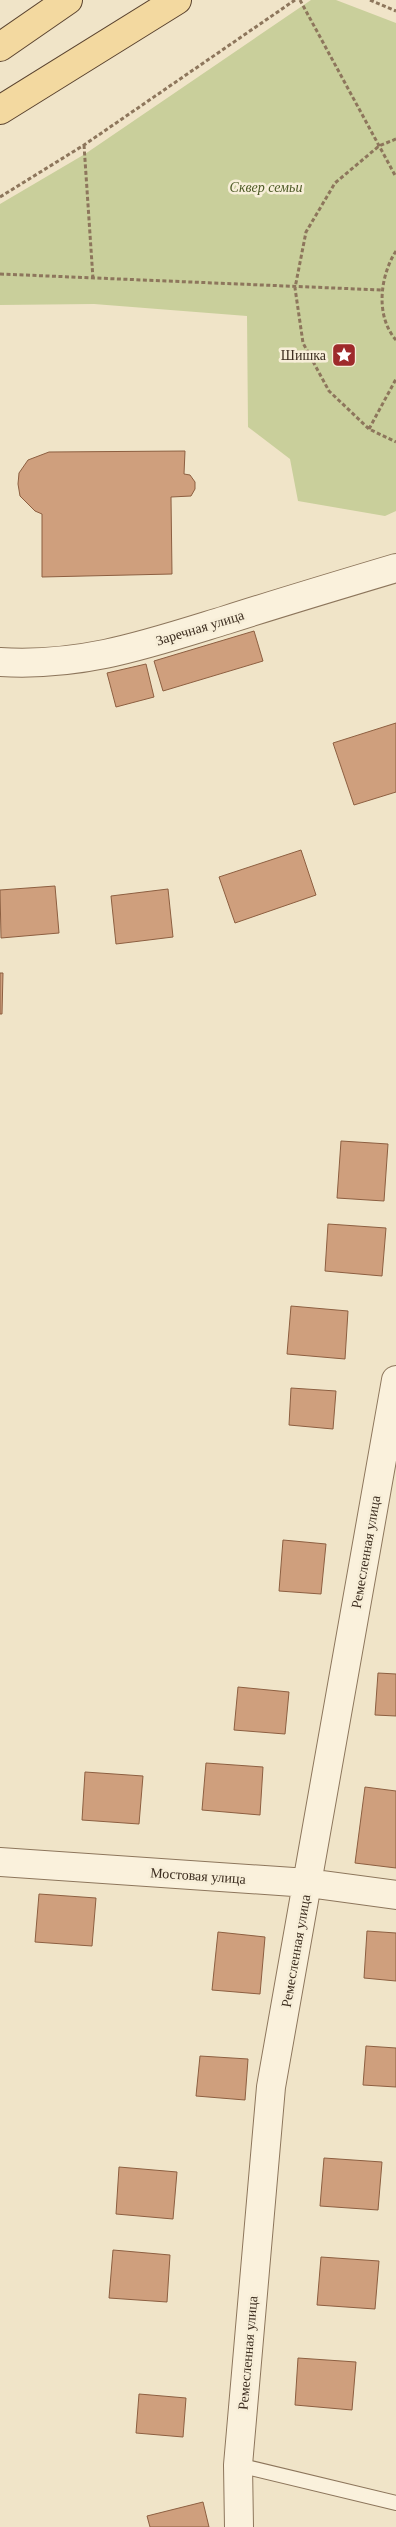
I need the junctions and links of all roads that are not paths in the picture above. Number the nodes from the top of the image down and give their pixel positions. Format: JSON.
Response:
{"nodes":[{"id":1,"x":68,"y":0,"type":"edge"},
{"id":2,"x":177,"y":0,"type":"edge"},
{"id":3,"x":0,"y":47,"type":"edge"},
{"id":4,"x":0,"y":110,"type":"edge"},
{"id":5,"x":396,"y":568,"type":"edge"},
{"id":6,"x":0,"y":662,"type":"edge"},
{"id":7,"x":396,"y":1380,"type":"edge"},
{"id":8,"x":0,"y":1862,"type":"edge"},
{"id":9,"x":308,"y":1884,"type":"junction"},
{"id":10,"x":396,"y":1895,"type":"edge"},
{"id":11,"x":238,"y":2465,"type":"junction"},
{"id":12,"x":396,"y":2502,"type":"edge"},
{"id":13,"x":239,"y":2527,"type":"edge"}],
"edges":[{"from":1,"to":3,"type":"main road"},
{"from":2,"to":4,"type":"main road"},
{"from":5,"to":6,"type":"street","name":"Заречная улица"},
{"from":7,"to":9,"type":"street","name":"Ремесленная улица"},
{"from":8,"to":9,"type":"street","name":"Мостовая улица"},
{"from":9,"to":10,"type":"street","name":"Мостовая улица"},
{"from":9,"to":11,"type":"street","name":"Ремесленная улица"},
{"from":11,"to":12,"type":"lane"},
{"from":11,"to":13,"type":"street","name":"Ремесленная улица"}]}
